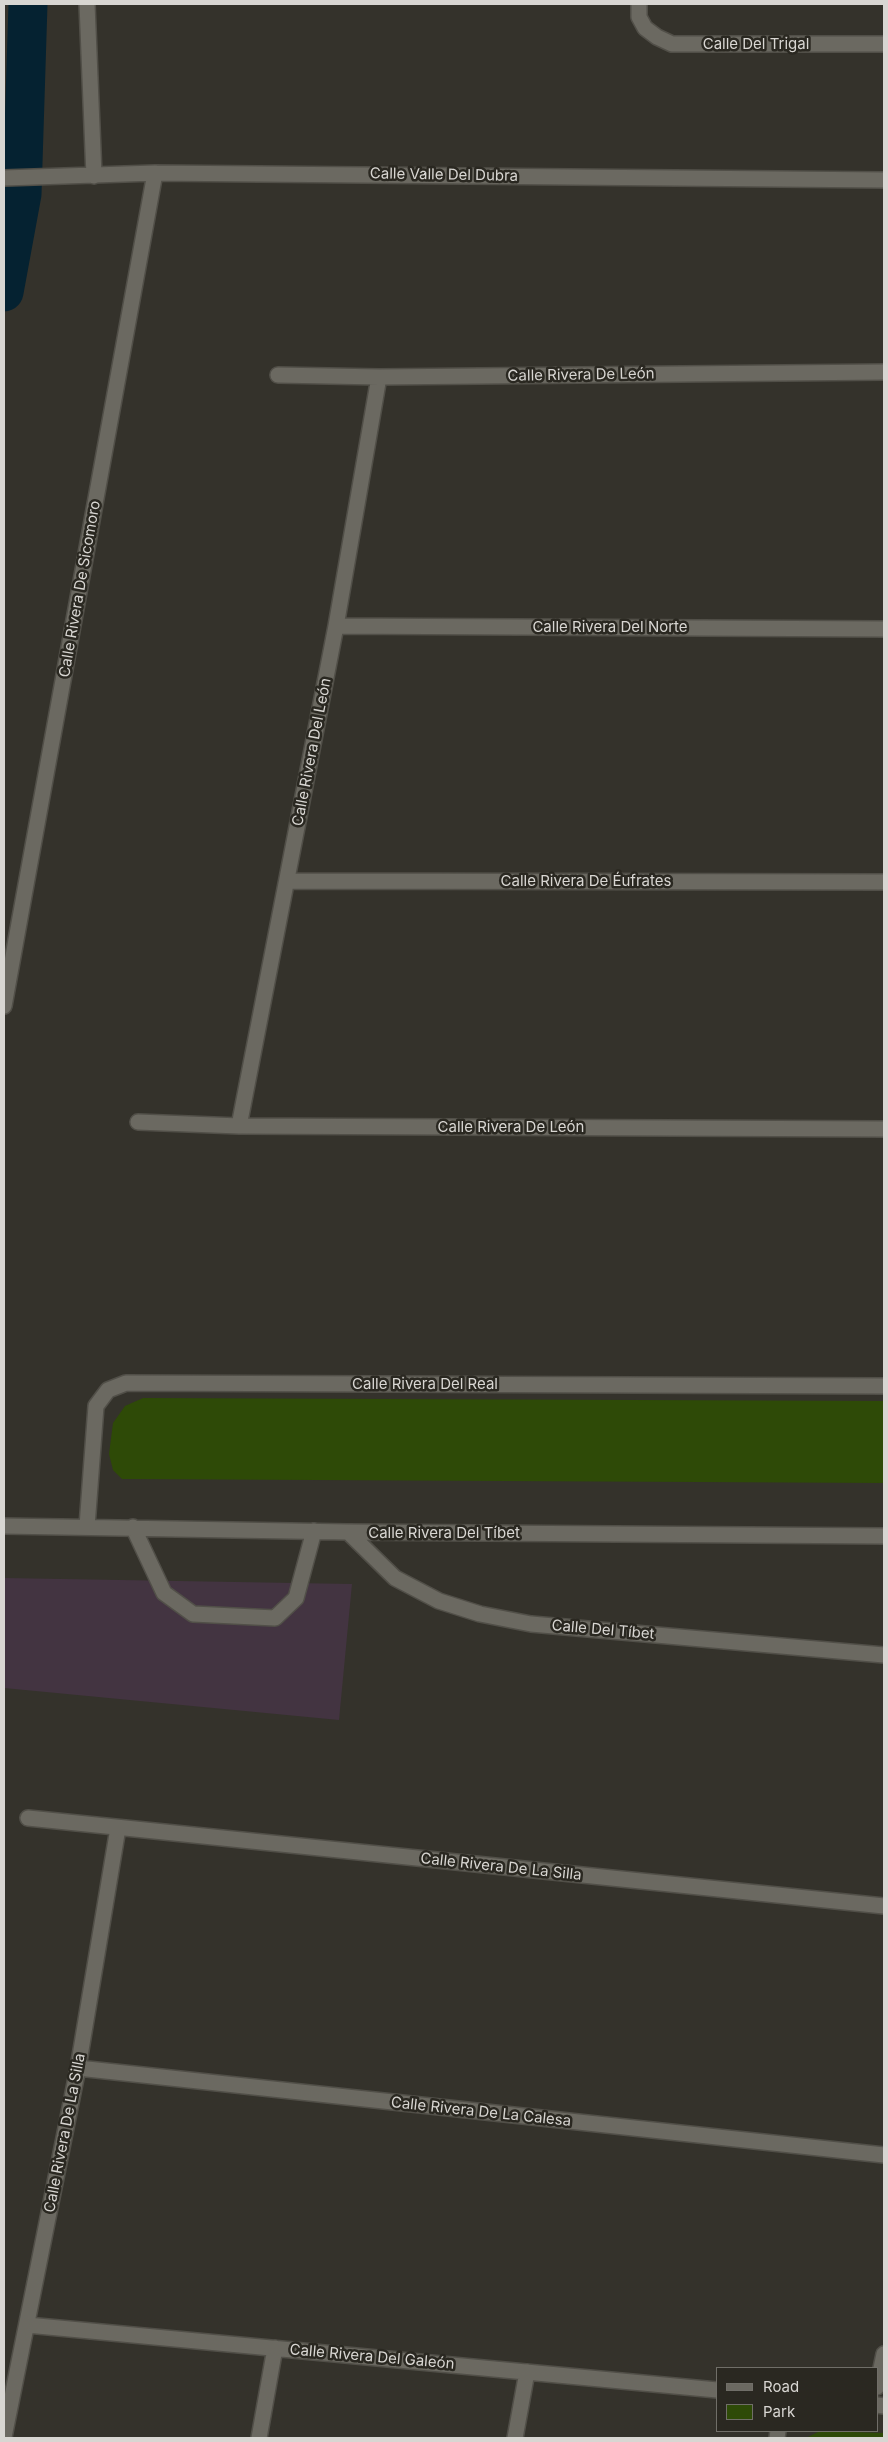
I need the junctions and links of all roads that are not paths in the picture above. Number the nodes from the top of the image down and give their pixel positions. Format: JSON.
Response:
{"nodes":[{"id":1,"x":88,"y":4,"type":"edge"},
{"id":2,"x":639,"y":10,"type":"edge"},
{"id":3,"x":884,"y":44,"type":"edge"},
{"id":4,"x":155,"y":173,"type":"junction"},
{"id":5,"x":94,"y":176,"type":"junction"},
{"id":6,"x":4,"y":178,"type":"edge"},
{"id":7,"x":884,"y":180,"type":"edge"},
{"id":8,"x":884,"y":372,"type":"edge"},
{"id":9,"x":278,"y":375,"type":"dead end"},
{"id":10,"x":380,"y":377,"type":"junction"},
{"id":11,"x":336,"y":626,"type":"junction"},
{"id":12,"x":884,"y":629,"type":"edge"},
{"id":13,"x":288,"y":880,"type":"junction"},
{"id":14,"x":884,"y":882,"type":"edge"},
{"id":15,"x":4,"y":1006,"type":"edge"},
{"id":16,"x":138,"y":1122,"type":"dead end"},
{"id":17,"x":240,"y":1126,"type":"junction"},
{"id":18,"x":884,"y":1129,"type":"edge"},
{"id":19,"x":884,"y":1386,"type":"edge"},
{"id":20,"x":4,"y":1526,"type":"edge"},
{"id":21,"x":87,"y":1526,"type":"junction"},
{"id":22,"x":133,"y":1527,"type":"junction"},
{"id":23,"x":314,"y":1531,"type":"junction"},
{"id":24,"x":348,"y":1532,"type":"junction"},
{"id":25,"x":884,"y":1536,"type":"edge"},
{"id":26,"x":884,"y":1655,"type":"edge"},
{"id":27,"x":28,"y":1818,"type":"dead end"},
{"id":28,"x":118,"y":1828,"type":"junction"},
{"id":29,"x":884,"y":1906,"type":"edge"},
{"id":30,"x":78,"y":2068,"type":"junction"},
{"id":31,"x":884,"y":2155,"type":"edge"},
{"id":32,"x":27,"y":2325,"type":"junction"},
{"id":33,"x":275,"y":2348,"type":"junction"},
{"id":34,"x":884,"y":2354,"type":"edge"},
{"id":35,"x":527,"y":2372,"type":"junction"},
{"id":36,"x":878,"y":2382,"type":"edge"},
{"id":37,"x":716,"y":2390,"type":"edge"},
{"id":38,"x":4,"y":2437,"type":"edge"},
{"id":39,"x":259,"y":2438,"type":"edge"},
{"id":40,"x":515,"y":2438,"type":"edge"}],
"edges":[{"from":1,"to":5,"type":"street"},
{"from":2,"to":3,"type":"street","name":"Calle Del Trigal"},
{"from":4,"to":5,"type":"street","name":"Calle Valle Del Dubra"},
{"from":4,"to":7,"type":"street","name":"Calle Valle Del Dubra"},
{"from":4,"to":15,"type":"street","name":"Calle Rivera De Sicomoro"},
{"from":5,"to":6,"type":"street","name":"Calle Valle Del Dubra"},
{"from":8,"to":10,"type":"street","name":"Calle Rivera De León"},
{"from":9,"to":10,"type":"street","name":"Calle Rivera De León"},
{"from":10,"to":11,"type":"street","name":"Calle Rivera Del León"},
{"from":11,"to":12,"type":"street","name":"Calle Rivera Del Norte"},
{"from":11,"to":13,"type":"street","name":"Calle Rivera Del León"},
{"from":13,"to":14,"type":"street","name":"Calle Rivera De Éufrates"},
{"from":13,"to":17,"type":"street","name":"Calle Rivera Del León"},
{"from":16,"to":17,"type":"street","name":"Calle Rivera De León"},
{"from":17,"to":18,"type":"street","name":"Calle Rivera De León"},
{"from":19,"to":21,"type":"street","name":"Calle Rivera Del Real"},
{"from":20,"to":21,"type":"street","name":"Calle Rivera Del Tíbet"},
{"from":21,"to":22,"type":"street","name":"Calle Rivera Del Tíbet"},
{"from":22,"to":23,"type":"street","name":"Calle Rivera Del Tíbet"},
{"from":22,"to":23,"type":"street"},
{"from":23,"to":24,"type":"street","name":"Calle Rivera Del Tíbet"},
{"from":24,"to":25,"type":"street","name":"Calle Rivera Del Tíbet"},
{"from":24,"to":26,"type":"street","name":"Calle Del Tíbet"},
{"from":27,"to":28,"type":"street","name":"Calle Rivera De La Silla"},
{"from":28,"to":29,"type":"street","name":"Calle Rivera De La Silla"},
{"from":28,"to":30,"type":"street","name":"Calle Rivera De La Silla"},
{"from":30,"to":31,"type":"street","name":"Calle Rivera De La Calesa"},
{"from":30,"to":32,"type":"street","name":"Calle Rivera De La Silla"},
{"from":32,"to":33,"type":"street","name":"Calle Rivera Del Galeón"},
{"from":32,"to":38,"type":"street","name":"Calle Rivera De La Silla"},
{"from":33,"to":35,"type":"street","name":"Calle Rivera Del Galeón"},
{"from":33,"to":39,"type":"street"},
{"from":34,"to":36,"type":"street"},
{"from":35,"to":37,"type":"street","name":"Calle Rivera Del Galeón"},
{"from":35,"to":40,"type":"street"}]}
